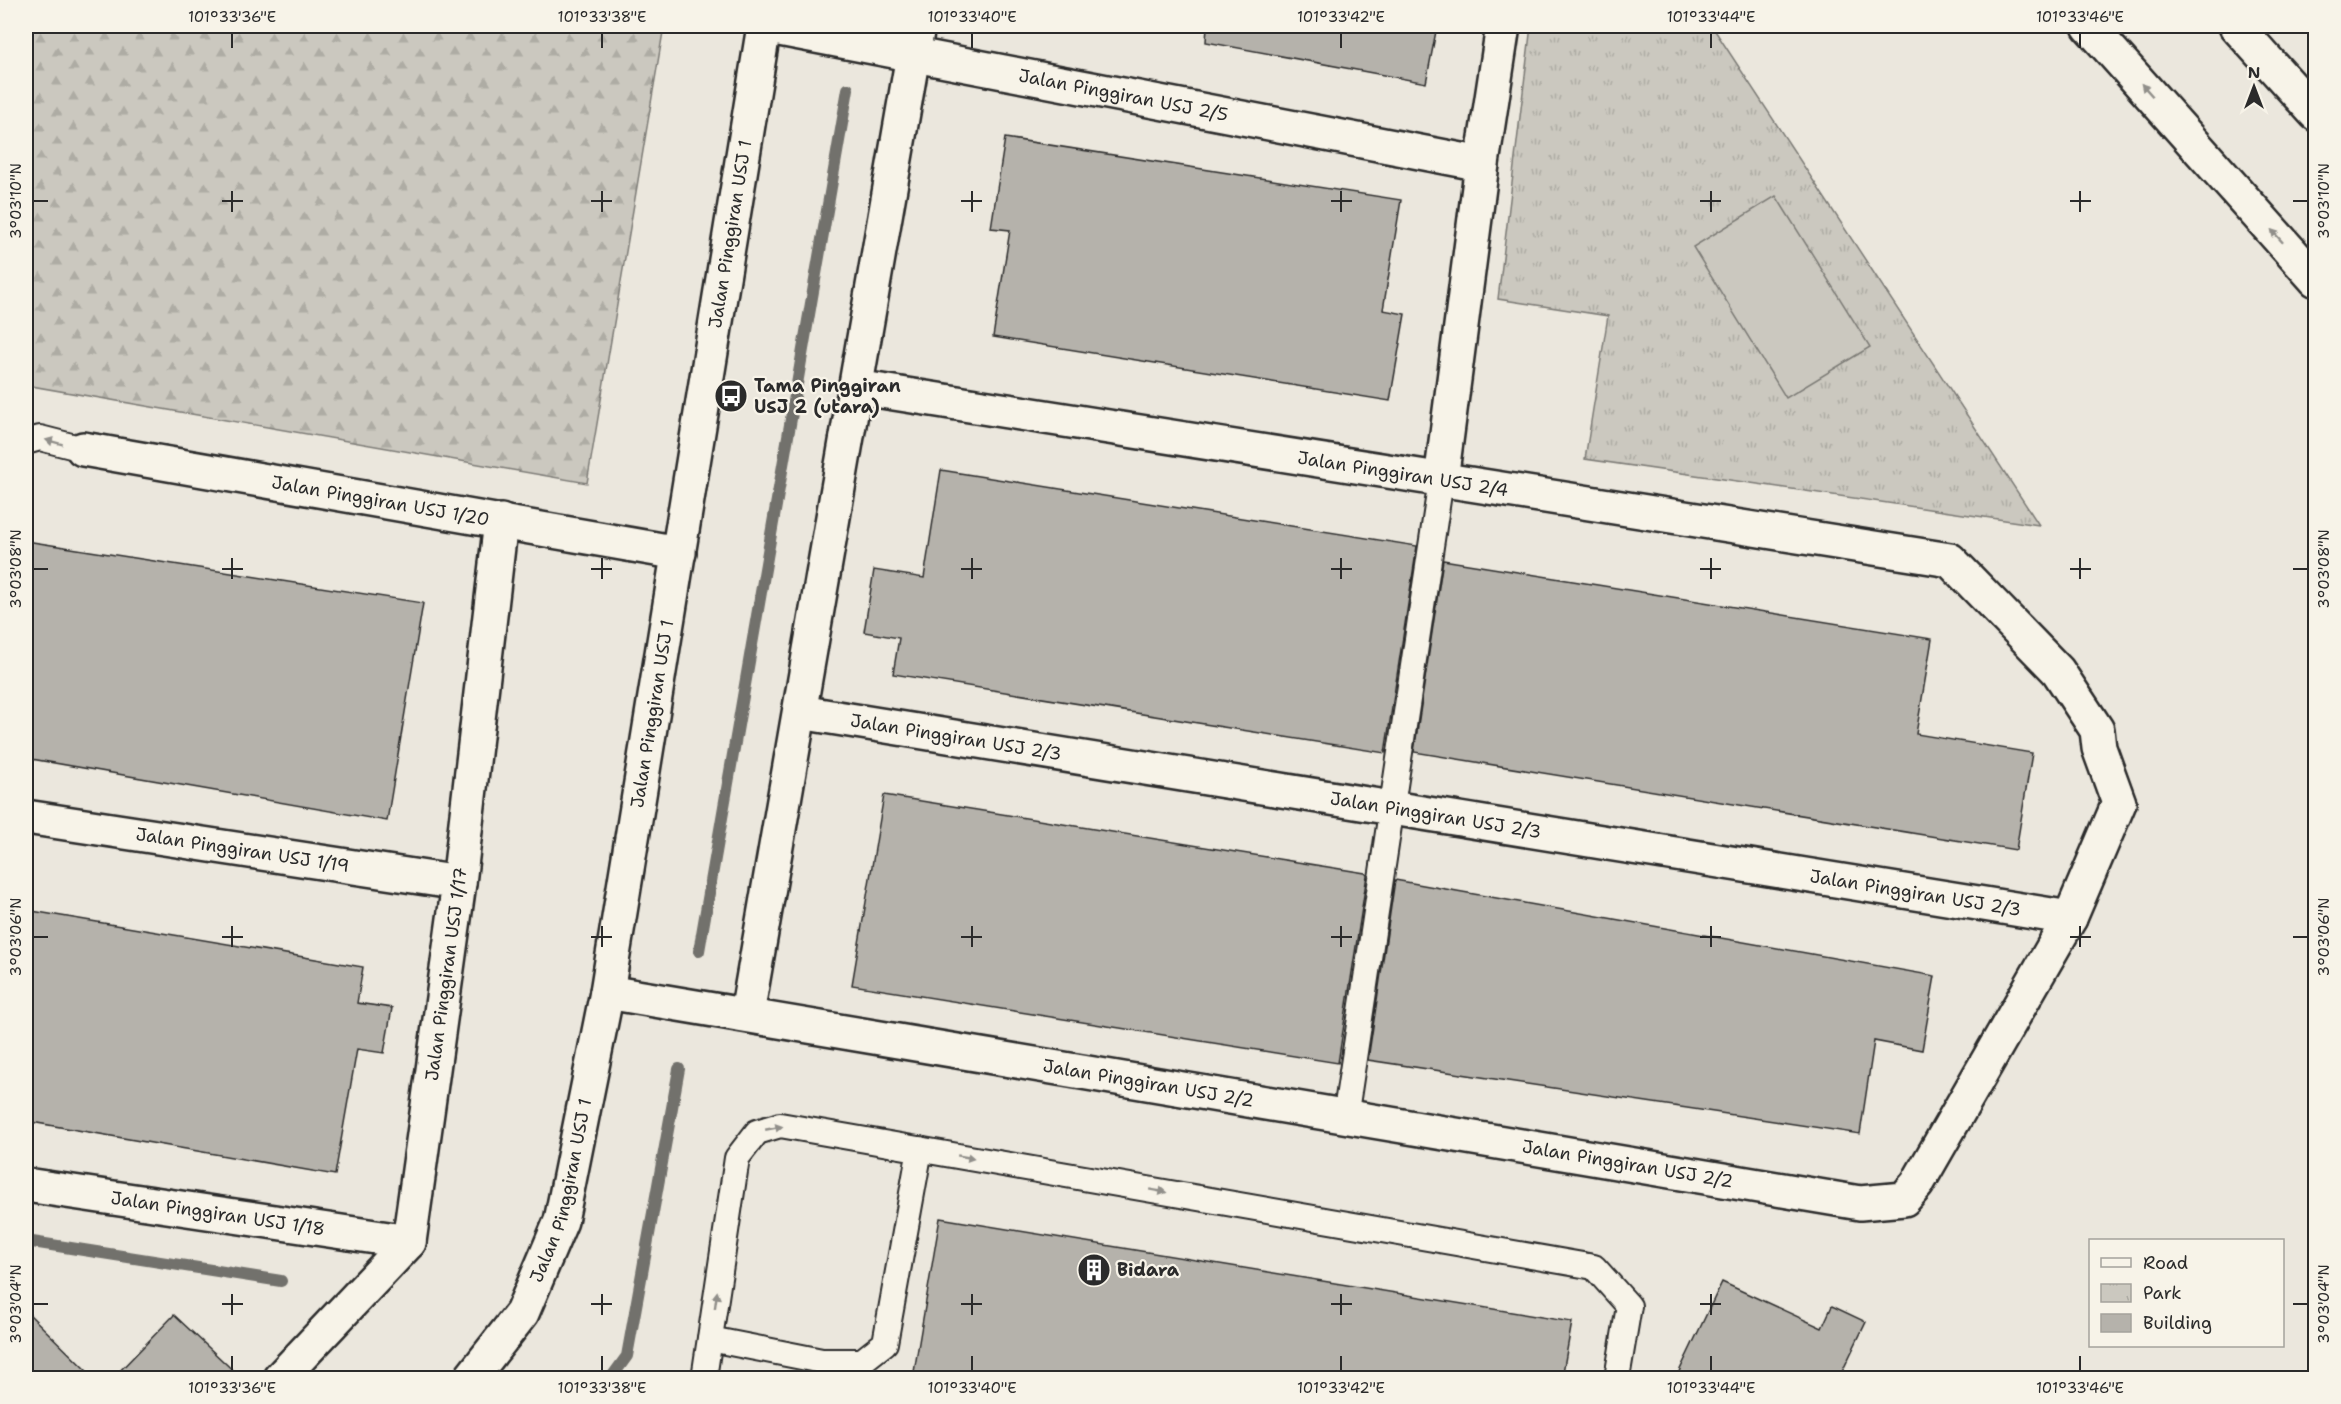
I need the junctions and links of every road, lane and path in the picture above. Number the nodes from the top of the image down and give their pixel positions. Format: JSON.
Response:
{"nodes":[{"id":1,"x":764,"y":26,"type":"edge"},
{"id":2,"x":1503,"y":26,"type":"edge"},
{"id":3,"x":2089,"y":26,"type":"edge"},
{"id":4,"x":2236,"y":26,"type":"edge"},
{"id":5,"x":915,"y":39,"type":"edge"},
{"id":6,"x":2316,"y":114,"type":"edge"},
{"id":7,"x":1482,"y":164,"type":"junction"},
{"id":8,"x":2316,"y":280,"type":"edge"},
{"id":9,"x":856,"y":387,"type":"junction"},
{"id":10,"x":26,"y":442,"type":"edge"},
{"id":11,"x":82,"y":449,"type":"joint"},
{"id":12,"x":1441,"y":480,"type":"junction"},
{"id":13,"x":501,"y":521,"type":"junction"},
{"id":14,"x":679,"y":553,"type":"junction"},
{"id":15,"x":1950,"y":560,"type":"joint"},
{"id":16,"x":800,"y":712,"type":"junction"},
{"id":17,"x":1392,"y":809,"type":"junction"},
{"id":18,"x":26,"y":817,"type":"edge"},
{"id":19,"x":459,"y":883,"type":"junction"},
{"id":20,"x":2070,"y":918,"type":"junction"},
{"id":21,"x":608,"y":992,"type":"junction"},
{"id":22,"x":747,"y":1014,"type":"junction"},
{"id":23,"x":1345,"y":1118,"type":"junction"},
{"id":24,"x":920,"y":1149,"type":"junction"},
{"id":25,"x":26,"y":1185,"type":"edge"},
{"id":26,"x":409,"y":1242,"type":"junction"},
{"id":27,"x":710,"y":1339,"type":"junction"},
{"id":28,"x":280,"y":1378,"type":"edge"},
{"id":29,"x":471,"y":1378,"type":"edge"},
{"id":30,"x":704,"y":1378,"type":"edge"},
{"id":31,"x":1617,"y":1378,"type":"edge"}],
"edges":[{"from":1,"to":5,"type":"main road","name":"Jalan Pinggiran USJ 2/5"},
{"from":1,"to":14,"type":"main road","name":"Jalan Pinggiran USJ 1"},
{"from":2,"to":7,"type":"main road"},
{"from":8,"to":3,"type":"main road","one_way":true},
{"from":4,"to":6,"type":"main road"},
{"from":5,"to":7,"type":"main road","name":"Jalan Pinggiran USJ 2/5"},
{"from":5,"to":9,"type":"main road"},
{"from":7,"to":12,"type":"main road"},
{"from":9,"to":12,"type":"main road","name":"Jalan Pinggiran USJ 2/4"},
{"from":9,"to":16,"type":"main road"},
{"from":11,"to":10,"type":"lane","one_way":true},
{"from":11,"to":13,"type":"main road","name":"Jalan Pinggiran USJ 1/20"},
{"from":12,"to":15,"type":"main road","name":"Jalan Pinggiran USJ 2/4"},
{"from":12,"to":17,"type":"lane"},
{"from":13,"to":14,"type":"main road","name":"Jalan Pinggiran USJ 1/20"},
{"from":13,"to":19,"type":"main road","name":"Jalan Pinggiran USJ 1/17"},
{"from":14,"to":21,"type":"main road","name":"Jalan Pinggiran USJ 1"},
{"from":15,"to":20,"type":"main road","name":"Jalan Pinggiran USJ 2/2"},
{"from":16,"to":17,"type":"main road","name":"Jalan Pinggiran USJ 2/3"},
{"from":16,"to":22,"type":"main road"},
{"from":17,"to":20,"type":"main road","name":"Jalan Pinggiran USJ 2/3"},
{"from":17,"to":23,"type":"lane"},
{"from":18,"to":19,"type":"main road","name":"Jalan Pinggiran USJ 1/19"},
{"from":19,"to":26,"type":"main road","name":"Jalan Pinggiran USJ 1/17"},
{"from":20,"to":23,"type":"main road","name":"Jalan Pinggiran USJ 2/2"},
{"from":21,"to":22,"type":"main road","name":"Jalan Pinggiran USJ 2/2"},
{"from":21,"to":29,"type":"main road","name":"Jalan Pinggiran USJ 1"},
{"from":22,"to":23,"type":"main road","name":"Jalan Pinggiran USJ 2/2"},
{"from":24,"to":27,"type":"lane"},
{"from":27,"to":24,"type":"lane","one_way":true},
{"from":24,"to":31,"type":"lane","one_way":true},
{"from":25,"to":26,"type":"main road","name":"Jalan Pinggiran USJ 1/18"},
{"from":26,"to":28,"type":"main road"},
{"from":27,"to":30,"type":"lane"}]}
